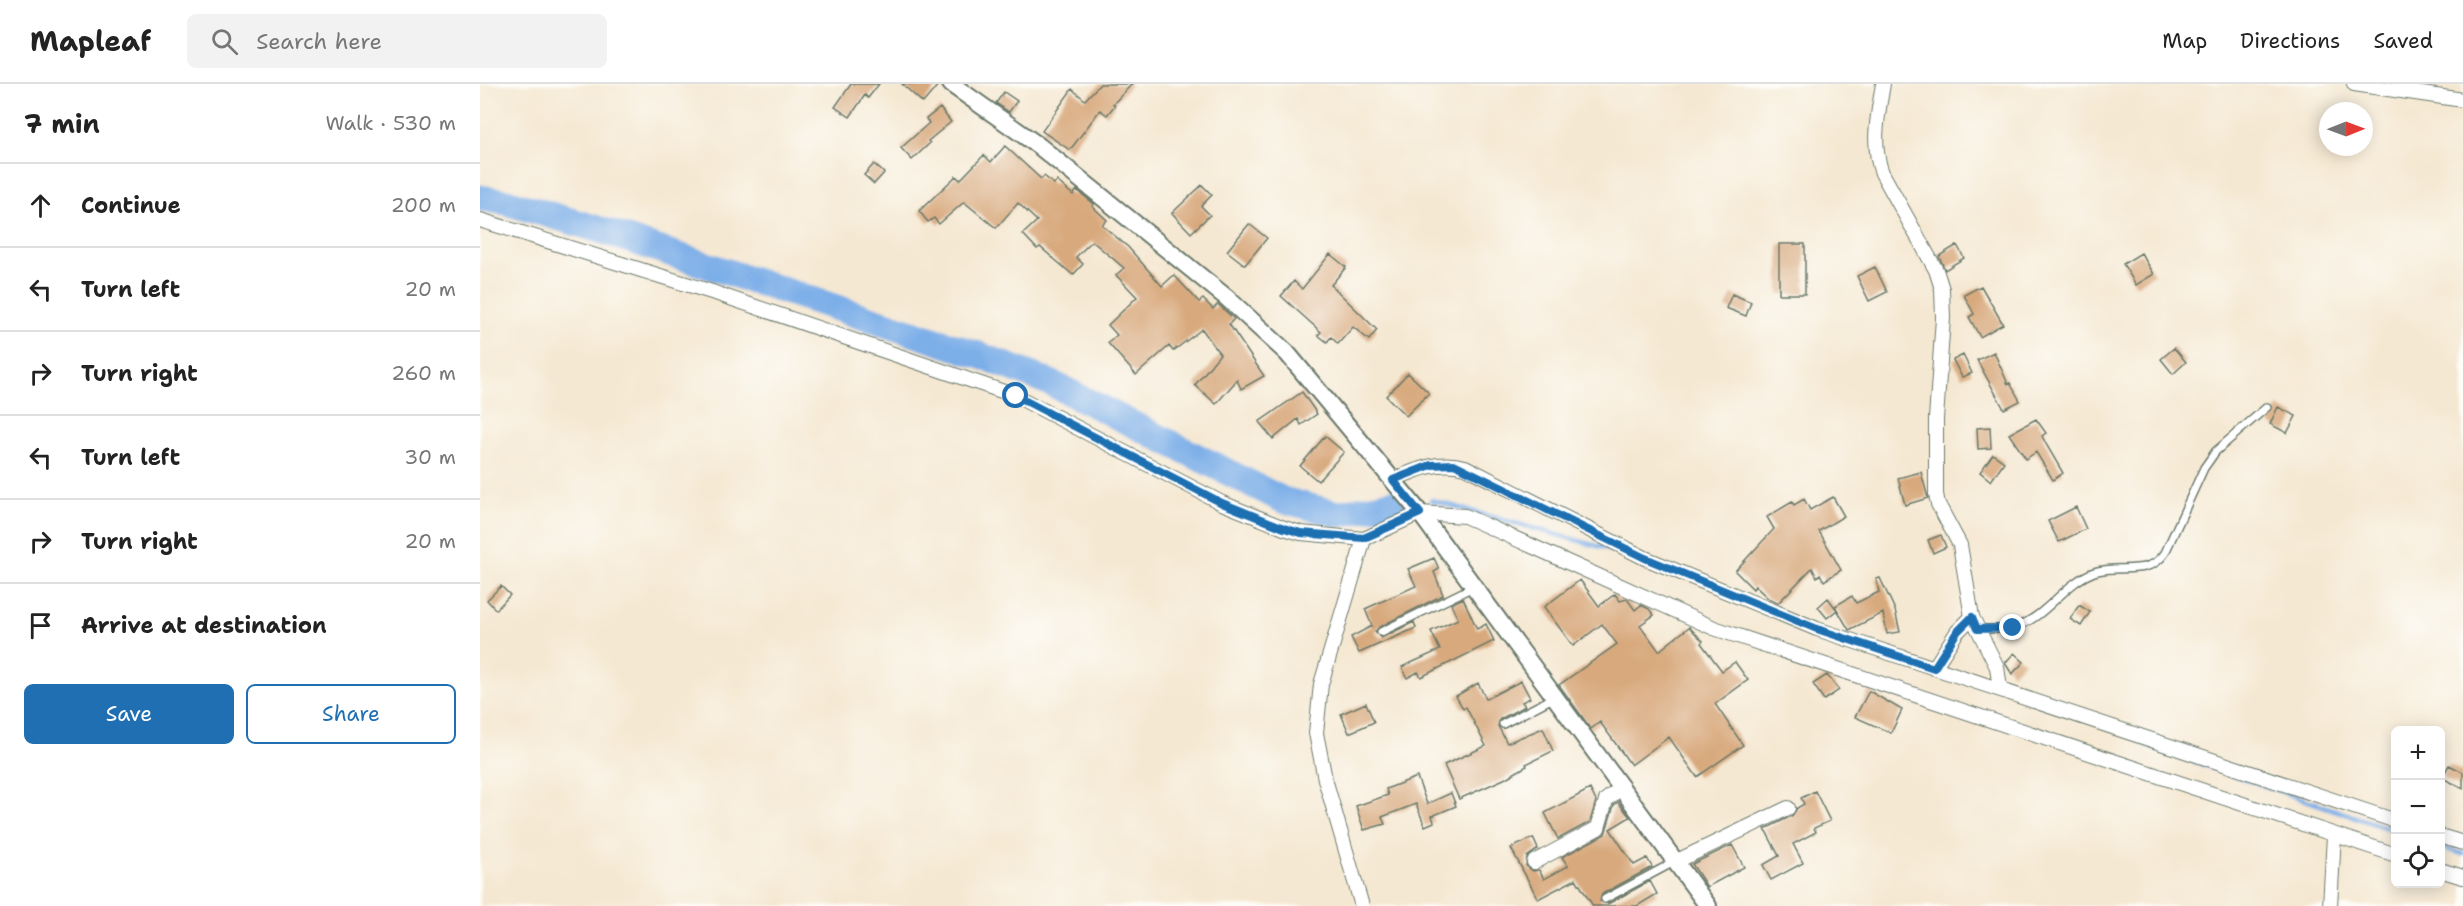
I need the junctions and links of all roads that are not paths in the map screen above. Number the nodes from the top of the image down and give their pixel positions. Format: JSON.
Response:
{"nodes":[{"id":1,"x":951,"y":84,"type":"edge"},
{"id":2,"x":1883,"y":84,"type":"edge"},
{"id":3,"x":2354,"y":84,"type":"edge"},
{"id":4,"x":2463,"y":100,"type":"edge"},
{"id":5,"x":480,"y":220,"type":"edge"},
{"id":6,"x":2267,"y":407,"type":"dead end"},
{"id":7,"x":1393,"y":480,"type":"junction"},
{"id":8,"x":1420,"y":513,"type":"junction"},
{"id":9,"x":1364,"y":538,"type":"junction"},
{"id":10,"x":1474,"y":587,"type":"junction"},
{"id":11,"x":1974,"y":623,"type":"junction"},
{"id":12,"x":1381,"y":632,"type":"dead end"},
{"id":13,"x":1934,"y":668,"type":"junction"},
{"id":14,"x":2000,"y":689,"type":"junction"},
{"id":15,"x":1553,"y":698,"type":"junction"},
{"id":16,"x":1503,"y":724,"type":"dead end"},
{"id":17,"x":1623,"y":787,"type":"junction"},
{"id":18,"x":1788,"y":808,"type":"dead end"},
{"id":19,"x":2391,"y":819,"type":"edge"},
{"id":20,"x":2334,"y":836,"type":"junction"},
{"id":21,"x":2445,"y":838,"type":"edge"},
{"id":22,"x":2463,"y":843,"type":"edge"},
{"id":23,"x":2391,"y":853,"type":"edge"},
{"id":24,"x":1677,"y":861,"type":"junction"},
{"id":25,"x":1534,"y":862,"type":"dead end"},
{"id":26,"x":2445,"y":872,"type":"edge"},
{"id":27,"x":2463,"y":877,"type":"edge"},
{"id":28,"x":1605,"y":899,"type":"dead end"},
{"id":29,"x":1362,"y":906,"type":"edge"},
{"id":30,"x":1708,"y":906,"type":"edge"},
{"id":31,"x":2330,"y":906,"type":"edge"}],
"edges":[{"from":1,"to":7,"type":"street"},
{"from":2,"to":11,"type":"street"},
{"from":3,"to":4,"type":"street"},
{"from":5,"to":9,"type":"street"},
{"from":6,"to":11,"type":"lane"},
{"from":7,"to":8,"type":"street"},
{"from":7,"to":13,"type":"street"},
{"from":8,"to":9,"type":"street"},
{"from":8,"to":10,"type":"street"},
{"from":8,"to":20,"type":"street"},
{"from":9,"to":29,"type":"street"},
{"from":10,"to":12,"type":"lane"},
{"from":10,"to":15,"type":"street"},
{"from":11,"to":13,"type":"street"},
{"from":11,"to":14,"type":"street"},
{"from":13,"to":14,"type":"street"},
{"from":14,"to":19,"type":"street"},
{"from":15,"to":16,"type":"lane"},
{"from":15,"to":17,"type":"street"},
{"from":17,"to":24,"type":"street"},
{"from":17,"to":25,"type":"street"},
{"from":18,"to":24,"type":"street"},
{"from":20,"to":23,"type":"street"},
{"from":20,"to":31,"type":"street"},
{"from":21,"to":22,"type":"street"},
{"from":24,"to":28,"type":"lane"},
{"from":24,"to":30,"type":"street"},
{"from":26,"to":27,"type":"street"}]}
